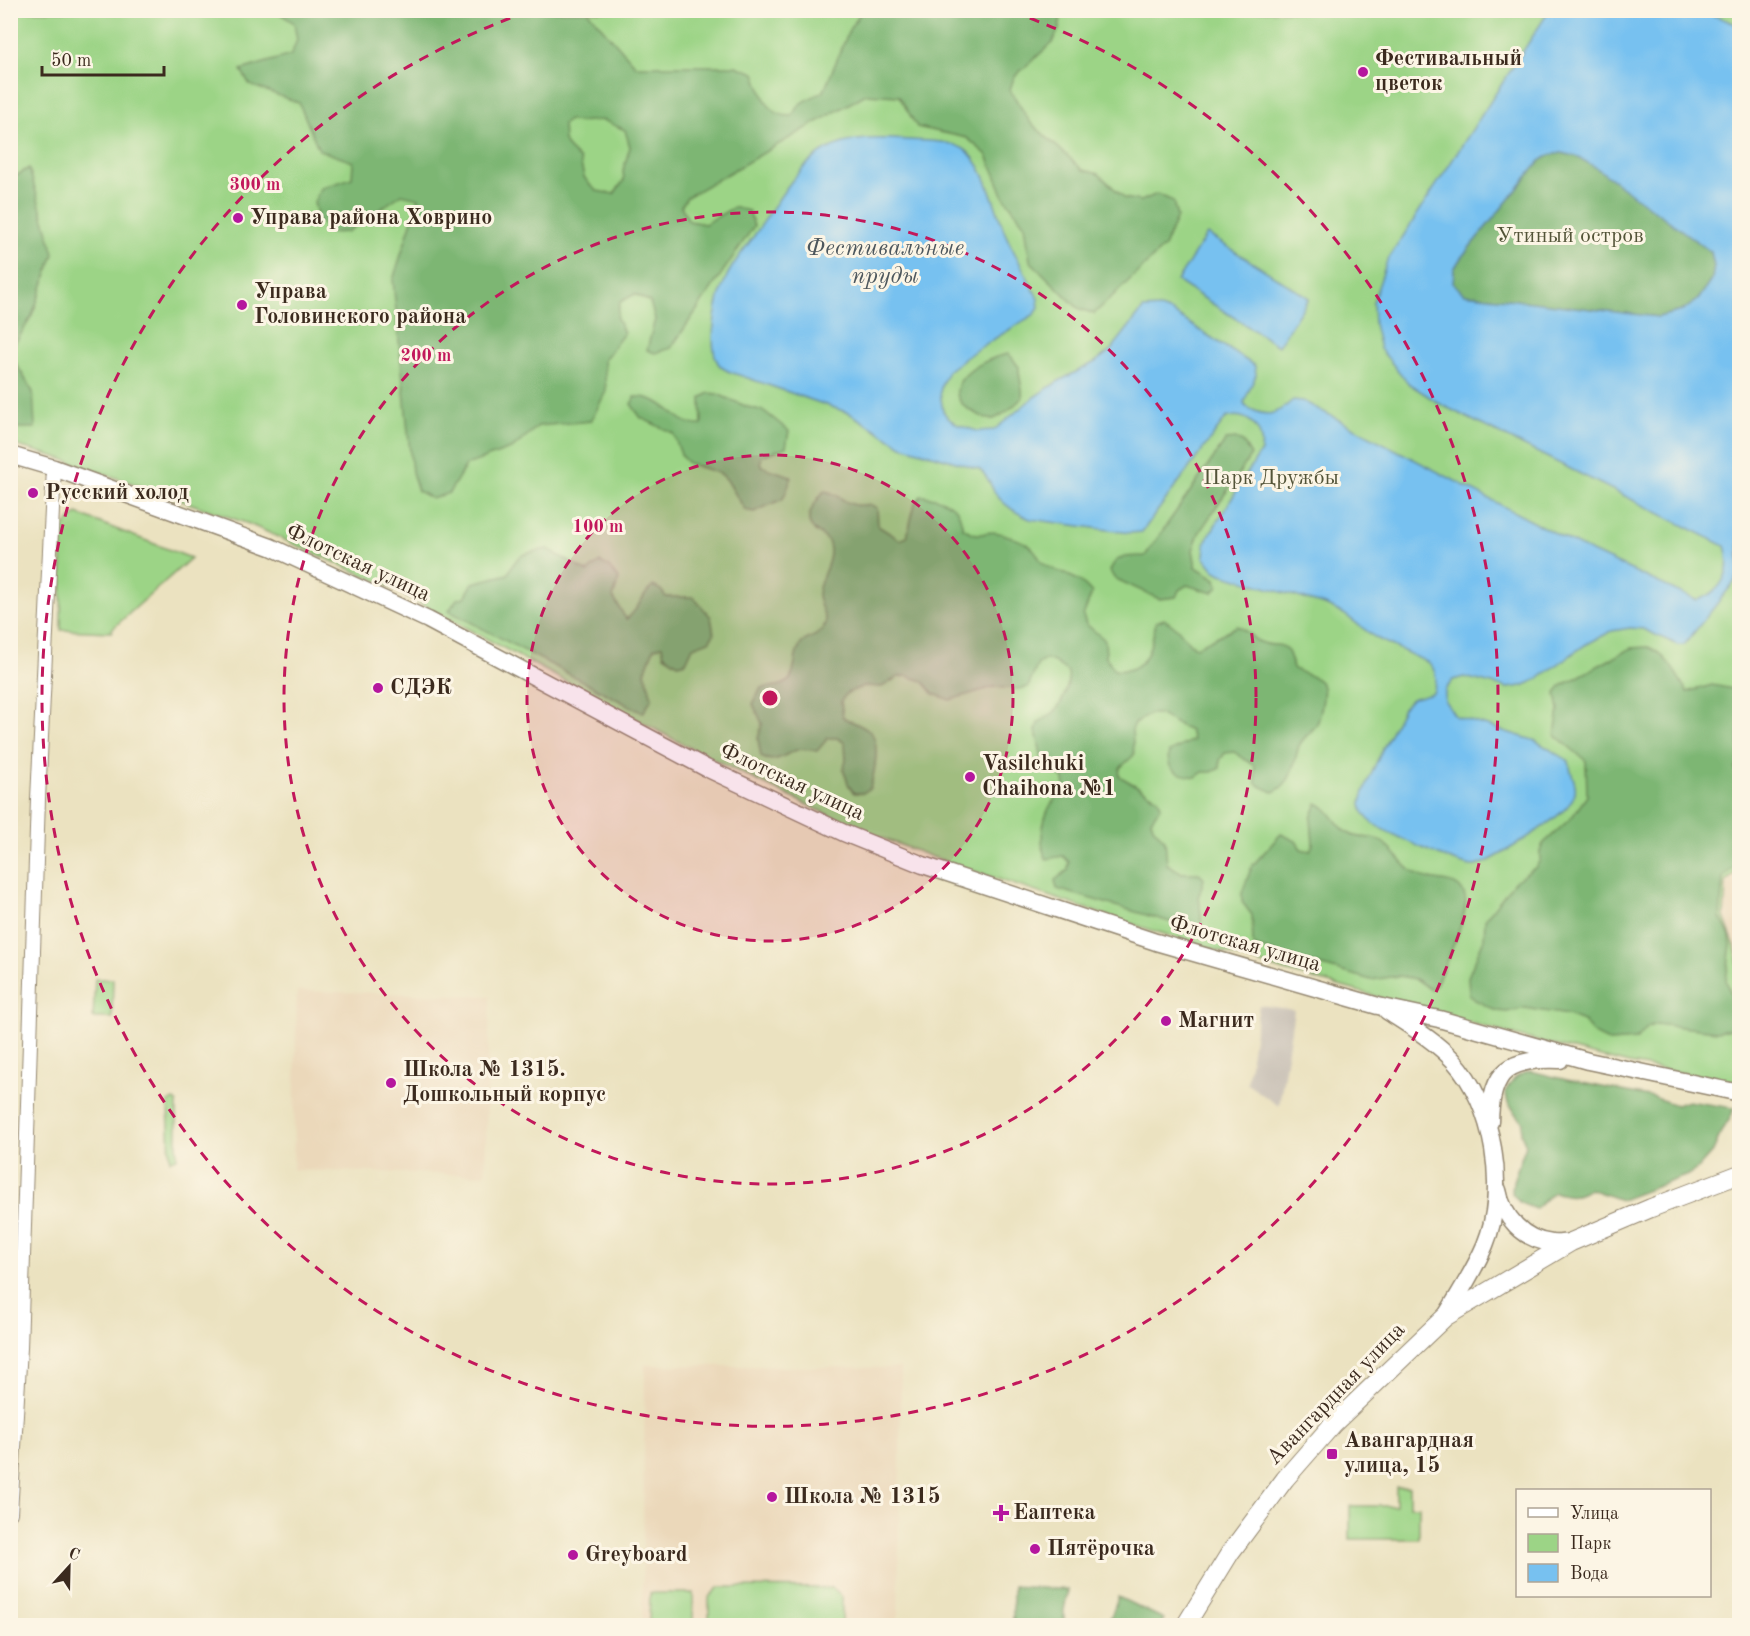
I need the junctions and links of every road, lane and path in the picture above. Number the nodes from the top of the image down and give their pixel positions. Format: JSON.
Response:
{"nodes":[{"id":1,"x":10,"y":456,"type":"edge"},
{"id":2,"x":54,"y":468,"type":"junction"},
{"id":3,"x":1378,"y":1006,"type":"junction"},
{"id":4,"x":1588,"y":1061,"type":"junction"},
{"id":5,"x":1738,"y":1093,"type":"edge"},
{"id":6,"x":1490,"y":1129,"type":"junction"},
{"id":7,"x":1740,"y":1174,"type":"edge"},
{"id":8,"x":1496,"y":1178,"type":"junction"},
{"id":9,"x":1571,"y":1242,"type":"junction"},
{"id":10,"x":1445,"y":1317,"type":"junction"},
{"id":11,"x":10,"y":1513,"type":"edge"},
{"id":12,"x":1185,"y":1626,"type":"edge"}],
"edges":[{"from":1,"to":2,"type":"street","name":"Флотская улица"},
{"from":2,"to":3,"type":"street","name":"Флотская улица"},
{"from":2,"to":11,"type":"street"},
{"from":3,"to":4,"type":"street","name":"Флотская улица"},
{"from":3,"to":6,"type":"street","name":"Авангардная улица"},
{"from":4,"to":5,"type":"street","name":"Флотская улица"},
{"from":4,"to":6,"type":"street","name":"Флотская улица"},
{"from":6,"to":8,"type":"street","name":"Авангардная улица"},
{"from":7,"to":9,"type":"main road","name":"Авангардная улица"},
{"from":8,"to":9,"type":"street"},
{"from":8,"to":10,"type":"street","name":"Авангардная улица"},
{"from":9,"to":10,"type":"main road","name":"Авангардная улица"},
{"from":10,"to":12,"type":"main road","name":"Авангардная улица"}]}
